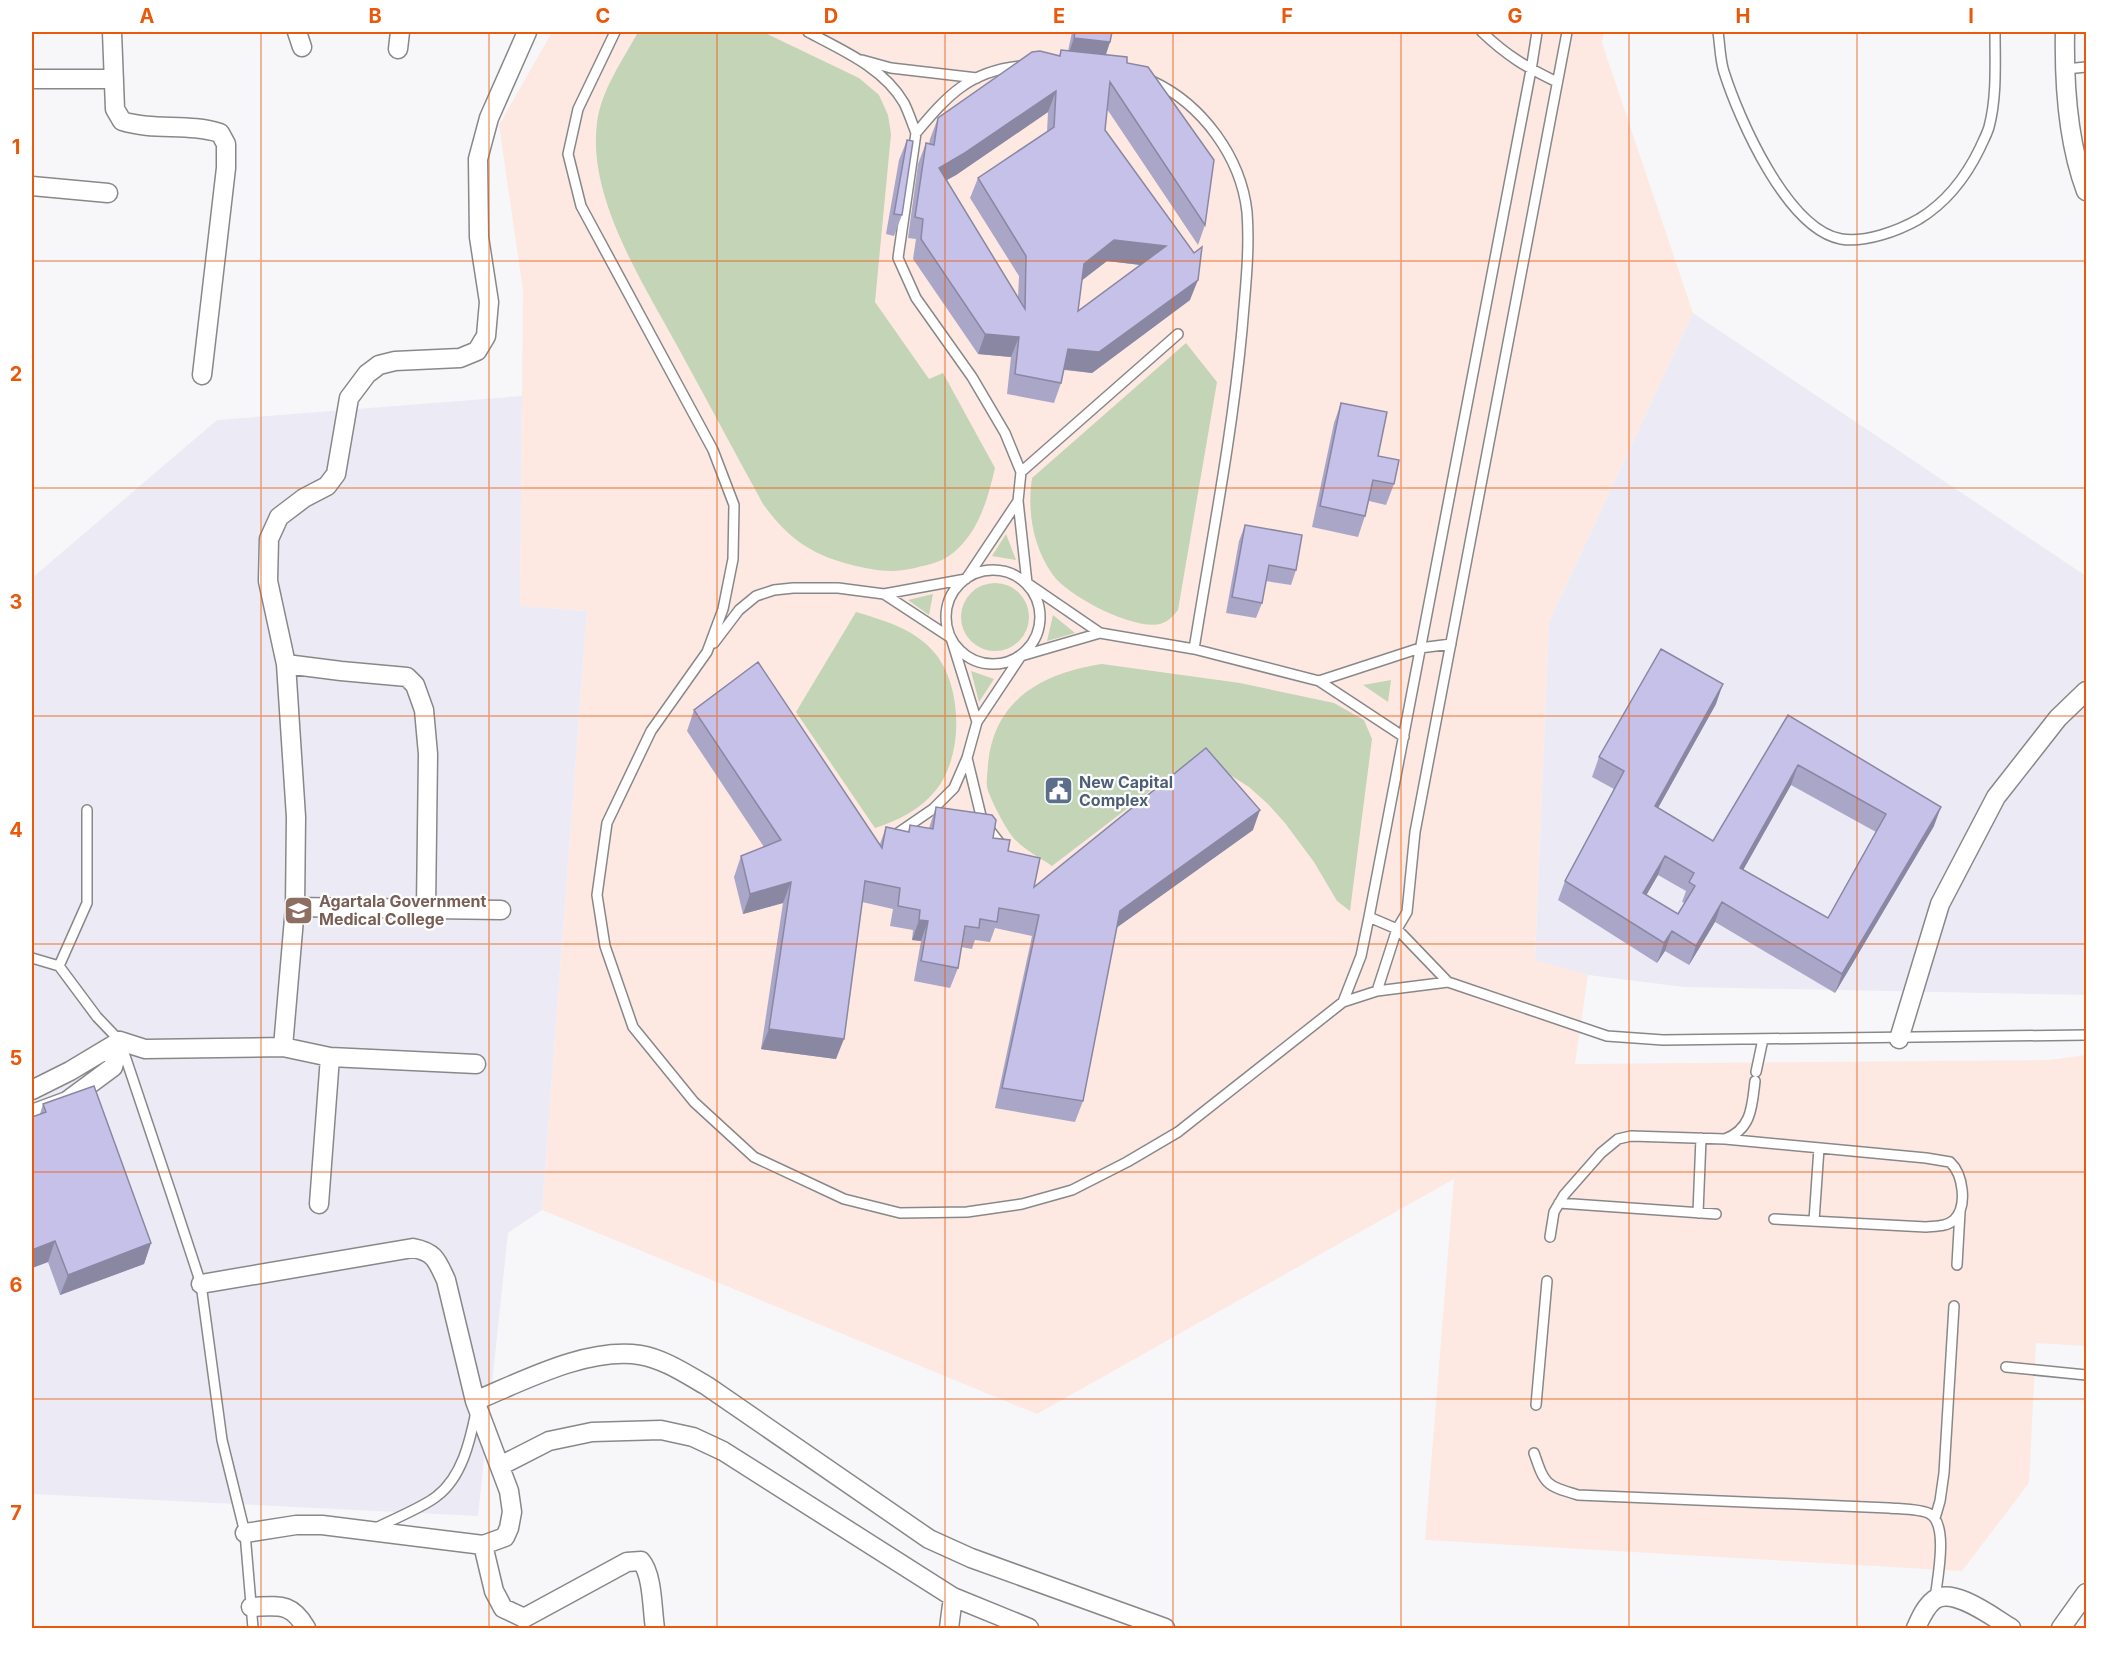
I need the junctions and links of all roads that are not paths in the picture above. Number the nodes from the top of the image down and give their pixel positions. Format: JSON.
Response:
{"nodes":[{"id":1,"x":112,"y":32,"type":"edge"},
{"id":2,"x":528,"y":32,"type":"edge"},
{"id":3,"x":615,"y":32,"type":"edge"},
{"id":4,"x":808,"y":32,"type":"edge"},
{"id":5,"x":1482,"y":32,"type":"edge"},
{"id":6,"x":1537,"y":32,"type":"edge"},
{"id":7,"x":1567,"y":32,"type":"edge"},
{"id":8,"x":1718,"y":32,"type":"edge"},
{"id":9,"x":1995,"y":32,"type":"edge"},
{"id":10,"x":2065,"y":32,"type":"edge"},
{"id":11,"x":856,"y":58,"type":"junction"},
{"id":12,"x":1036,"y":64,"type":"edge"},
{"id":13,"x":2086,"y":67,"type":"edge"},
{"id":14,"x":2066,"y":69,"type":"junction"},
{"id":15,"x":1531,"y":70,"type":"junction"},
{"id":16,"x":1139,"y":76,"type":"edge"},
{"id":17,"x":977,"y":78,"type":"junction"},
{"id":18,"x":32,"y":79,"type":"edge"},
{"id":19,"x":114,"y":79,"type":"junction"},
{"id":20,"x":1557,"y":82,"type":"junction"},
{"id":21,"x":916,"y":133,"type":"junction"},
{"id":22,"x":32,"y":186,"type":"edge"},
{"id":23,"x":2086,"y":191,"type":"edge"},
{"id":24,"x":108,"y":193,"type":"dead end"},
{"id":25,"x":1178,"y":334,"type":"dead end"},
{"id":26,"x":202,"y":375,"type":"dead end"},
{"id":27,"x":1021,"y":472,"type":"junction"},
{"id":28,"x":1018,"y":501,"type":"junction"},
{"id":29,"x":966,"y":579,"type":"junction"},
{"id":30,"x":1027,"y":583,"type":"junction"},
{"id":31,"x":884,"y":594,"type":"junction"},
{"id":32,"x":1100,"y":633,"type":"junction"},
{"id":33,"x":951,"y":638,"type":"junction"},
{"id":34,"x":1451,"y":644,"type":"junction"},
{"id":35,"x":1420,"y":648,"type":"junction"},
{"id":36,"x":1194,"y":649,"type":"junction"},
{"id":37,"x":707,"y":652,"type":"junction"},
{"id":38,"x":1021,"y":656,"type":"junction"},
{"id":39,"x":286,"y":664,"type":"junction"},
{"id":40,"x":1319,"y":681,"type":"junction"},
{"id":41,"x":2086,"y":691,"type":"edge"},
{"id":42,"x":977,"y":722,"type":"junction"},
{"id":43,"x":1404,"y":737,"type":"junction"},
{"id":44,"x":967,"y":758,"type":"junction"},
{"id":45,"x":87,"y":810,"type":"dead end"},
{"id":46,"x":898,"y":833,"type":"edge"},
{"id":47,"x":1005,"y":852,"type":"edge"},
{"id":48,"x":295,"y":907,"type":"junction"},
{"id":49,"x":426,"y":909,"type":"junction"},
{"id":50,"x":501,"y":910,"type":"dead end"},
{"id":51,"x":1369,"y":917,"type":"junction"},
{"id":52,"x":1397,"y":929,"type":"junction"},
{"id":53,"x":32,"y":958,"type":"edge"},
{"id":54,"x":59,"y":966,"type":"junction"},
{"id":55,"x":1448,"y":982,"type":"junction"},
{"id":56,"x":1377,"y":991,"type":"junction"},
{"id":57,"x":1342,"y":1002,"type":"junction"},
{"id":58,"x":2086,"y":1035,"type":"edge"},
{"id":59,"x":1763,"y":1039,"type":"junction"},
{"id":60,"x":1899,"y":1039,"type":"junction"},
{"id":61,"x":120,"y":1041,"type":"junction"},
{"id":62,"x":283,"y":1047,"type":"junction"},
{"id":63,"x":330,"y":1057,"type":"junction"},
{"id":64,"x":476,"y":1064,"type":"dead end"},
{"id":65,"x":32,"y":1090,"type":"edge"},
{"id":66,"x":32,"y":1114,"type":"edge"},
{"id":67,"x":1701,"y":1138,"type":"junction"},
{"id":68,"x":1725,"y":1139,"type":"junction"},
{"id":69,"x":1819,"y":1148,"type":"junction"},
{"id":70,"x":1559,"y":1203,"type":"junction"},
{"id":71,"x":319,"y":1204,"type":"dead end"},
{"id":72,"x":1960,"y":1210,"type":"junction"},
{"id":73,"x":1698,"y":1213,"type":"junction"},
{"id":74,"x":1716,"y":1214,"type":"dead end"},
{"id":75,"x":1774,"y":1219,"type":"dead end"},
{"id":76,"x":1814,"y":1221,"type":"junction"},
{"id":77,"x":1550,"y":1238,"type":"dead end"},
{"id":78,"x":1957,"y":1265,"type":"dead end"},
{"id":79,"x":1547,"y":1281,"type":"dead end"},
{"id":80,"x":201,"y":1284,"type":"junction"},
{"id":81,"x":1954,"y":1306,"type":"dead end"},
{"id":82,"x":2006,"y":1367,"type":"dead end"},
{"id":83,"x":2086,"y":1375,"type":"edge"},
{"id":84,"x":476,"y":1404,"type":"junction"},
{"id":85,"x":1536,"y":1405,"type":"dead end"},
{"id":86,"x":1534,"y":1453,"type":"dead end"},
{"id":87,"x":500,"y":1466,"type":"junction"},
{"id":88,"x":1935,"y":1518,"type":"junction"},
{"id":89,"x":371,"y":1530,"type":"junction"},
{"id":90,"x":245,"y":1533,"type":"junction"},
{"id":91,"x":483,"y":1545,"type":"junction"},
{"id":92,"x":2086,"y":1593,"type":"edge"},
{"id":93,"x":952,"y":1597,"type":"junction"},
{"id":94,"x":1935,"y":1599,"type":"junction"},
{"id":95,"x":251,"y":1607,"type":"junction"},
{"id":96,"x":253,"y":1629,"type":"edge"},
{"id":97,"x":306,"y":1629,"type":"edge"},
{"id":98,"x":655,"y":1629,"type":"edge"},
{"id":99,"x":949,"y":1629,"type":"edge"},
{"id":100,"x":1029,"y":1629,"type":"edge"},
{"id":101,"x":1165,"y":1629,"type":"edge"},
{"id":102,"x":1916,"y":1629,"type":"edge"},
{"id":103,"x":2011,"y":1629,"type":"edge"},
{"id":104,"x":2061,"y":1629,"type":"edge"}],
"edges":[{"from":1,"to":19,"type":"street"},
{"from":2,"to":39,"type":"street"},
{"from":3,"to":37,"type":"lane"},
{"from":4,"to":11,"type":"lane"},
{"from":5,"to":15,"type":"lane"},
{"from":6,"to":15,"type":"lane"},
{"from":7,"to":20,"type":"lane"},
{"from":8,"to":9,"type":"lane"},
{"from":10,"to":14,"type":"street"},
{"from":11,"to":17,"type":"lane"},
{"from":11,"to":21,"type":"lane"},
{"from":12,"to":17,"type":"lane"},
{"from":13,"to":14,"type":"lane"},
{"from":14,"to":23,"type":"street"},
{"from":15,"to":20,"type":"lane"},
{"from":15,"to":35,"type":"lane"},
{"from":16,"to":36,"type":"lane"},
{"from":17,"to":21,"type":"lane"},
{"from":18,"to":19,"type":"street"},
{"from":19,"to":26,"type":"street"},
{"from":20,"to":34,"type":"lane"},
{"from":21,"to":27,"type":"lane"},
{"from":22,"to":24,"type":"street"},
{"from":25,"to":27,"type":"lane"},
{"from":27,"to":28,"type":"lane"},
{"from":28,"to":29,"type":"lane"},
{"from":28,"to":30,"type":"lane"},
{"from":29,"to":30,"type":"lane"},
{"from":29,"to":31,"type":"lane"},
{"from":29,"to":33,"type":"lane"},
{"from":30,"to":32,"type":"lane"},
{"from":30,"to":38,"type":"lane"},
{"from":31,"to":33,"type":"lane"},
{"from":31,"to":37,"type":"lane"},
{"from":32,"to":36,"type":"lane"},
{"from":32,"to":38,"type":"lane"},
{"from":33,"to":38,"type":"lane"},
{"from":33,"to":42,"type":"lane"},
{"from":34,"to":35,"type":"lane"},
{"from":34,"to":52,"type":"lane"},
{"from":35,"to":40,"type":"lane"},
{"from":35,"to":43,"type":"lane"},
{"from":36,"to":40,"type":"lane"},
{"from":37,"to":57,"type":"lane"},
{"from":38,"to":42,"type":"lane"},
{"from":39,"to":48,"type":"street"},
{"from":39,"to":49,"type":"street"},
{"from":40,"to":43,"type":"lane"},
{"from":41,"to":60,"type":"street"},
{"from":42,"to":44,"type":"lane"},
{"from":43,"to":51,"type":"lane"},
{"from":44,"to":46,"type":"lane"},
{"from":44,"to":47,"type":"lane"},
{"from":45,"to":54,"type":"lane"},
{"from":48,"to":49,"type":"street"},
{"from":48,"to":62,"type":"street"},
{"from":49,"to":50,"type":"street"},
{"from":51,"to":52,"type":"lane"},
{"from":51,"to":57,"type":"lane"},
{"from":52,"to":55,"type":"lane"},
{"from":52,"to":56,"type":"lane"},
{"from":53,"to":54,"type":"lane"},
{"from":54,"to":61,"type":"lane"},
{"from":55,"to":56,"type":"lane"},
{"from":55,"to":59,"type":"lane"},
{"from":56,"to":57,"type":"lane"},
{"from":58,"to":60,"type":"lane"},
{"from":59,"to":60,"type":"lane"},
{"from":59,"to":68,"type":"lane"},
{"from":61,"to":62,"type":"street"},
{"from":61,"to":65,"type":"street"},
{"from":61,"to":66,"type":"street"},
{"from":61,"to":80,"type":"lane"},
{"from":62,"to":63,"type":"street"},
{"from":63,"to":64,"type":"street"},
{"from":63,"to":71,"type":"street"},
{"from":67,"to":68,"type":"lane"},
{"from":67,"to":70,"type":"lane"},
{"from":67,"to":73,"type":"lane"},
{"from":68,"to":69,"type":"lane"},
{"from":69,"to":72,"type":"lane"},
{"from":69,"to":76,"type":"lane"},
{"from":70,"to":73,"type":"lane"},
{"from":70,"to":77,"type":"lane"},
{"from":72,"to":76,"type":"lane"},
{"from":72,"to":78,"type":"lane"},
{"from":73,"to":74,"type":"lane"},
{"from":75,"to":76,"type":"lane"},
{"from":79,"to":85,"type":"lane"},
{"from":80,"to":84,"type":"street"},
{"from":80,"to":90,"type":"lane"},
{"from":81,"to":88,"type":"lane"},
{"from":82,"to":83,"type":"lane"},
{"from":84,"to":87,"type":"street"},
{"from":84,"to":89,"type":"lane"},
{"from":84,"to":101,"type":"street"},
{"from":86,"to":88,"type":"lane"},
{"from":87,"to":91,"type":"street"},
{"from":87,"to":93,"type":"street"},
{"from":88,"to":94,"type":"lane"},
{"from":89,"to":90,"type":"street"},
{"from":89,"to":91,"type":"street"},
{"from":90,"to":95,"type":"lane"},
{"from":91,"to":98,"type":"street"},
{"from":92,"to":104,"type":"street"},
{"from":93,"to":99,"type":"street"},
{"from":93,"to":100,"type":"street"},
{"from":94,"to":102,"type":"street"},
{"from":94,"to":103,"type":"street"},
{"from":95,"to":96,"type":"lane"},
{"from":95,"to":97,"type":"street"}]}
